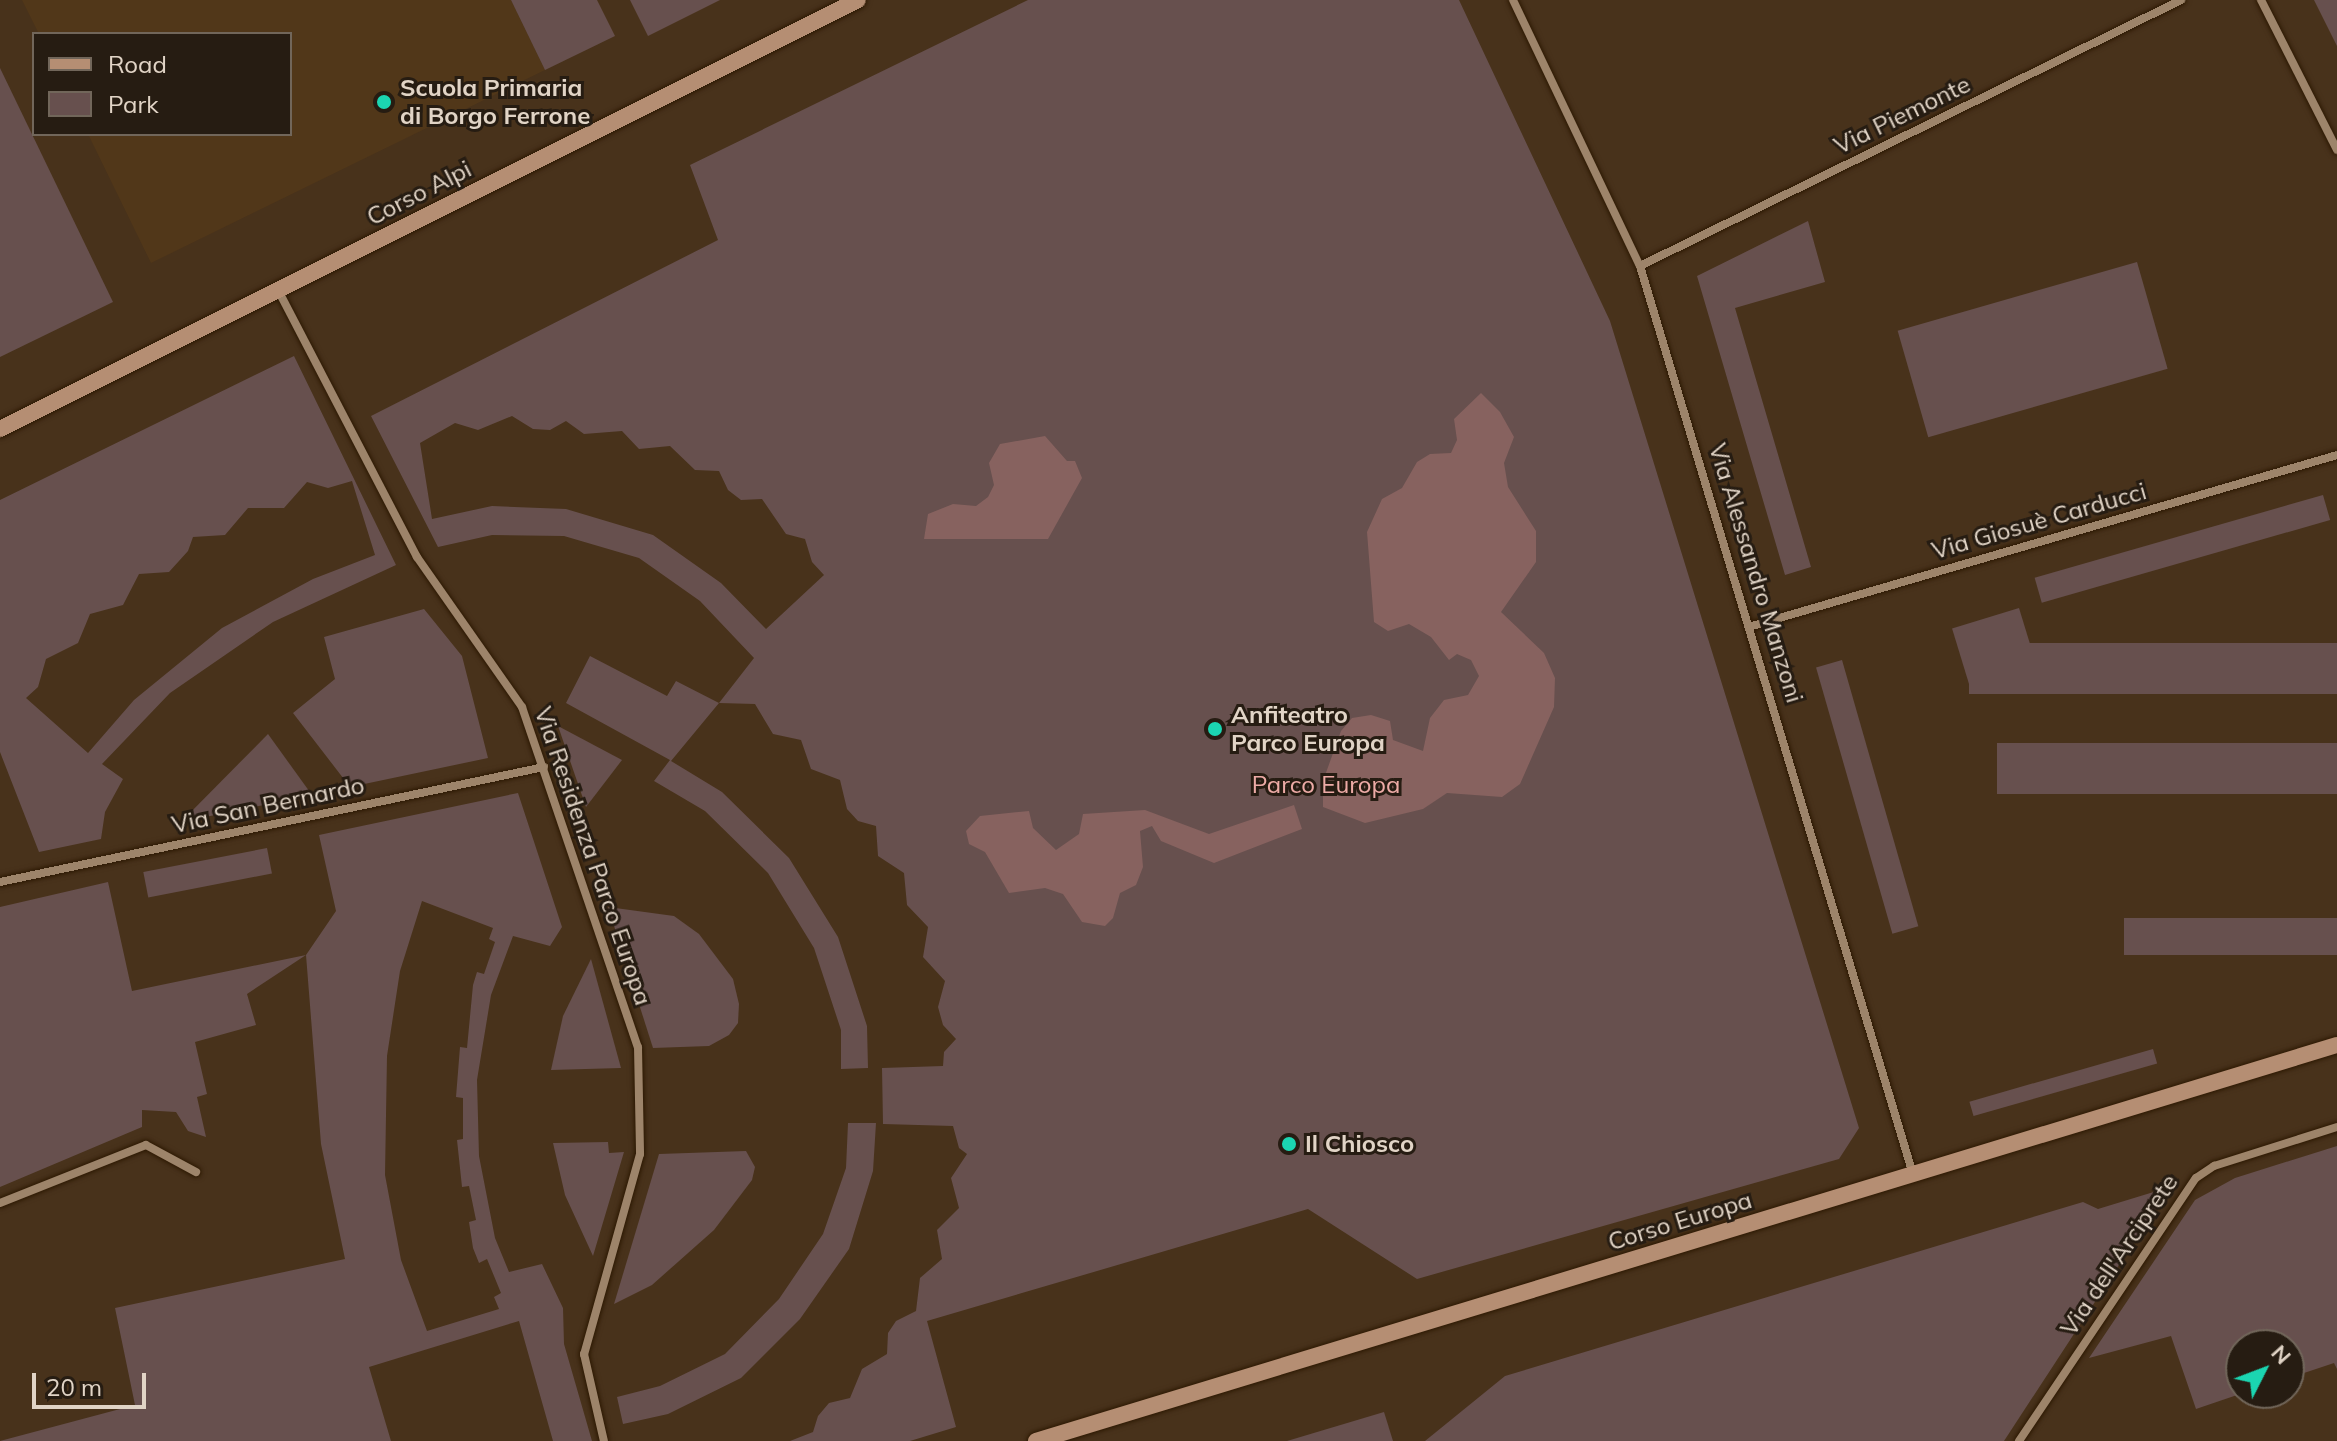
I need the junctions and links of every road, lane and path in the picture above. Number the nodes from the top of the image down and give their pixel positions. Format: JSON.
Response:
{"nodes":[{"id":1,"x":858,"y":0,"type":"edge"},
{"id":2,"x":1513,"y":0,"type":"edge"},
{"id":3,"x":2181,"y":0,"type":"edge"},
{"id":4,"x":2261,"y":0,"type":"edge"},
{"id":5,"x":2337,"y":150,"type":"edge"},
{"id":6,"x":1640,"y":266,"type":"junction"},
{"id":7,"x":278,"y":290,"type":"junction"},
{"id":8,"x":0,"y":429,"type":"edge"},
{"id":9,"x":2337,"y":455,"type":"edge"},
{"id":10,"x":1752,"y":626,"type":"junction"},
{"id":11,"x":544,"y":767,"type":"junction"},
{"id":12,"x":0,"y":882,"type":"edge"},
{"id":13,"x":2337,"y":1045,"type":"edge"},
{"id":14,"x":2337,"y":1127,"type":"edge"},
{"id":15,"x":196,"y":1172,"type":"dead end"},
{"id":16,"x":1913,"y":1175,"type":"junction"},
{"id":17,"x":0,"y":1203,"type":"edge"},
{"id":18,"x":604,"y":1441,"type":"edge"},
{"id":19,"x":1036,"y":1441,"type":"edge"},
{"id":20,"x":2019,"y":1441,"type":"edge"}],
"edges":[{"from":1,"to":7,"type":"street","name":"Corso Alpi"},
{"from":2,"to":6,"type":"street","name":"Via Alessandro Manzoni"},
{"from":3,"to":6,"type":"street","name":"Via Piemonte"},
{"from":4,"to":5,"type":"street"},
{"from":6,"to":10,"type":"street","name":"Via Alessandro Manzoni"},
{"from":7,"to":8,"type":"street","name":"Corso Alpi"},
{"from":7,"to":11,"type":"street","name":"Via Residenza Parco Europa"},
{"from":9,"to":10,"type":"street","name":"Via Giosuè Carducci"},
{"from":10,"to":16,"type":"street","name":"Via Alessandro Manzoni"},
{"from":11,"to":12,"type":"street","name":"Via San Bernardo"},
{"from":11,"to":18,"type":"street","name":"Via Residenza Parco Europa"},
{"from":13,"to":16,"type":"street","name":"Corso Europa"},
{"from":14,"to":20,"type":"street","name":"Via dell'Arciprete"},
{"from":15,"to":17,"type":"street"},
{"from":16,"to":19,"type":"street","name":"Corso Europa"}]}
